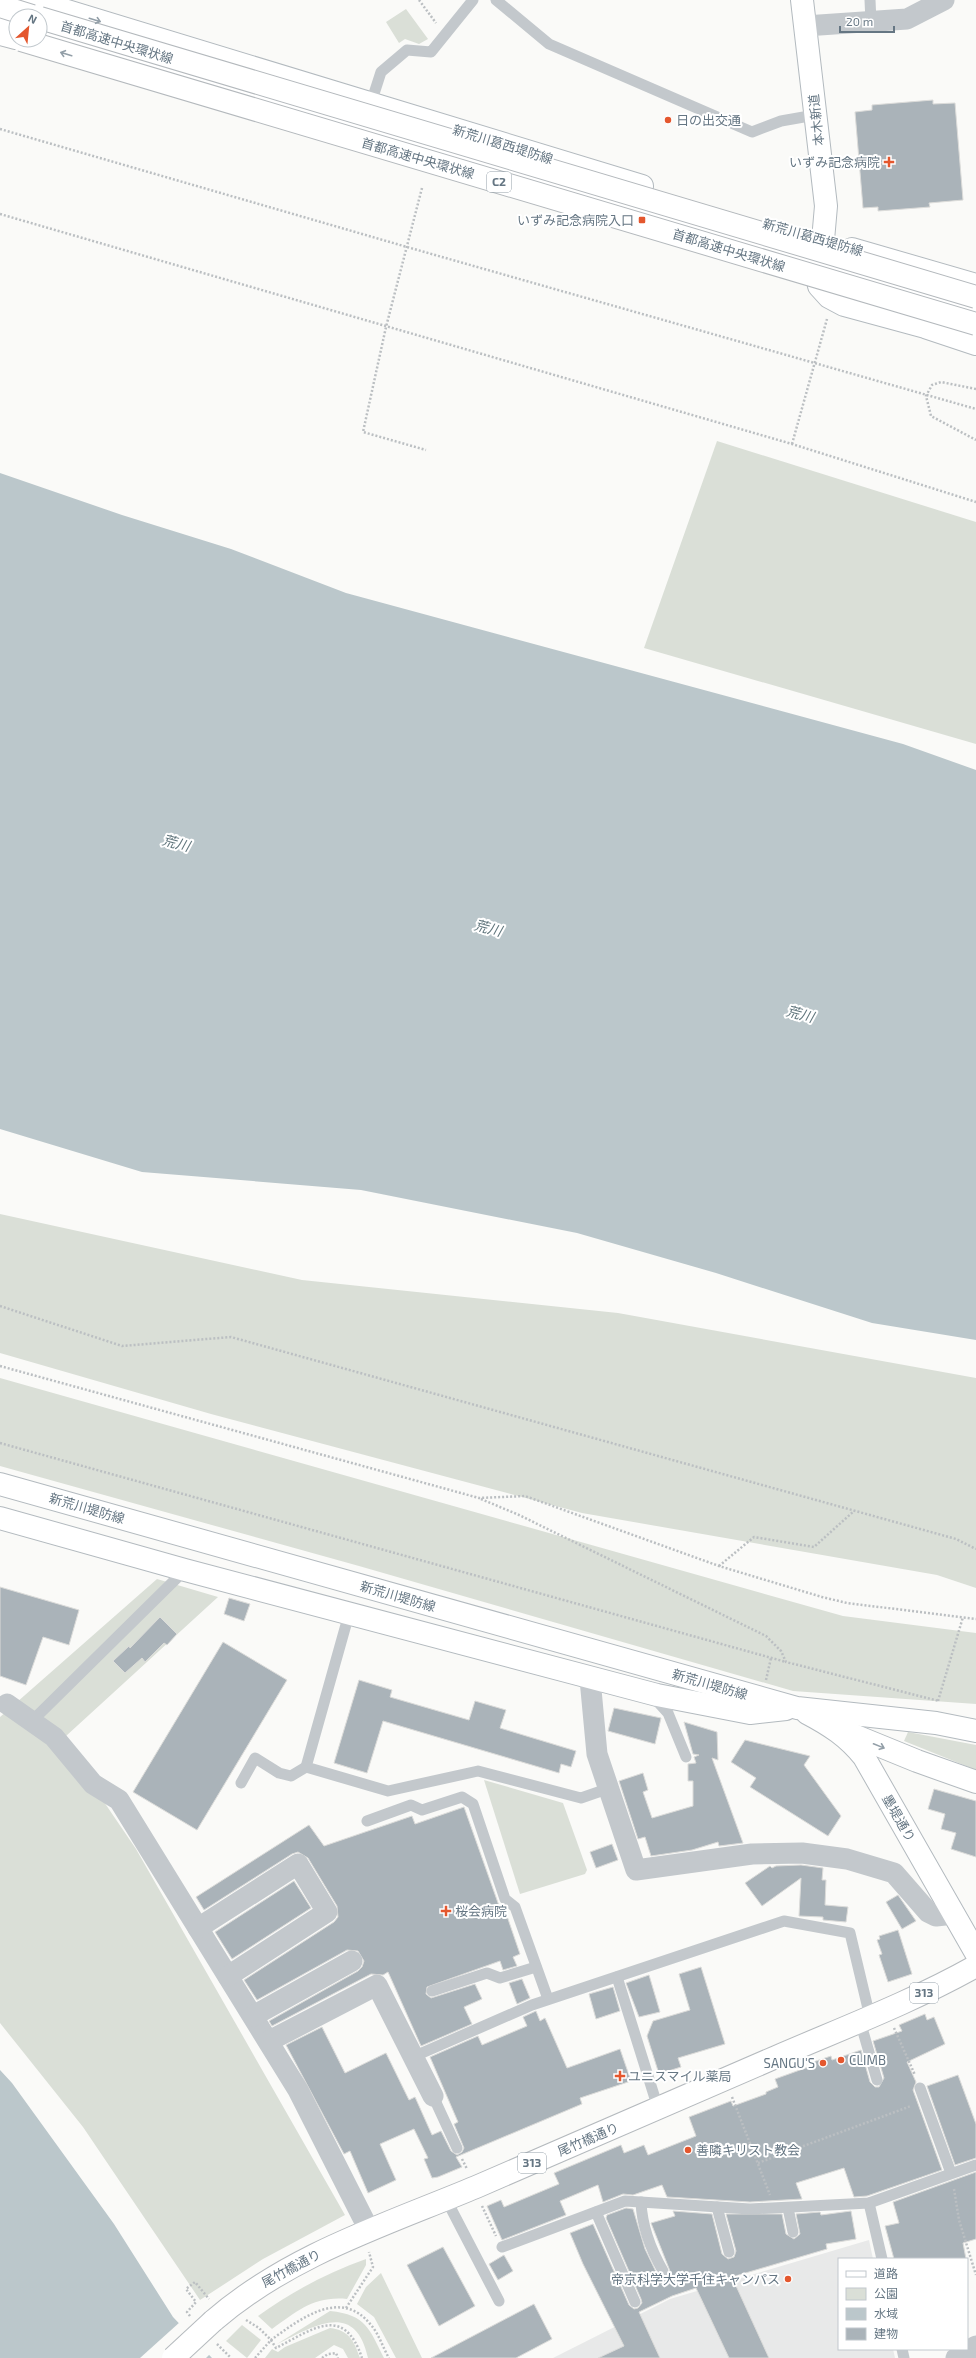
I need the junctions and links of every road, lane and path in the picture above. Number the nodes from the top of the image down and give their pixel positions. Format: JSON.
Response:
{"nodes":[{"id":1,"x":4,"y":0,"type":"edge"},
{"id":2,"x":31,"y":0,"type":"edge"},
{"id":3,"x":419,"y":0,"type":"edge"},
{"id":4,"x":473,"y":0,"type":"edge"},
{"id":5,"x":496,"y":0,"type":"edge"},
{"id":6,"x":802,"y":0,"type":"edge"},
{"id":7,"x":870,"y":0,"type":"edge"},
{"id":8,"x":944,"y":0,"type":"edge"},
{"id":9,"x":0,"y":14,"type":"edge"},
{"id":10,"x":48,"y":20,"type":"edge"},
{"id":11,"x":872,"y":22,"type":"junction"},
{"id":12,"x":805,"y":26,"type":"junction"},
{"id":13,"x":48,"y":33,"type":"edge"},
{"id":14,"x":445,"y":34,"type":"junction"},
{"id":15,"x":48,"y":48,"type":"edge"},
{"id":16,"x":371,"y":103,"type":"junction"},
{"id":17,"x":816,"y":115,"type":"junction"},
{"id":18,"x":0,"y":129,"type":"edge"},
{"id":19,"x":422,"y":188,"type":"dead end"},
{"id":20,"x":0,"y":214,"type":"edge"},
{"id":21,"x":823,"y":240,"type":"junction"},
{"id":22,"x":407,"y":247,"type":"junction"},
{"id":23,"x":818,"y":266,"type":"junction"},
{"id":24,"x":976,"y":285,"type":"edge"},
{"id":25,"x":976,"y":297,"type":"edge"},
{"id":26,"x":976,"y":311,"type":"edge"},
{"id":27,"x":828,"y":317,"type":"dead end"},
{"id":28,"x":976,"y":324,"type":"edge"},
{"id":29,"x":386,"y":327,"type":"junction"},
{"id":30,"x":976,"y":344,"type":"edge"},
{"id":31,"x":814,"y":362,"type":"junction"},
{"id":32,"x":976,"y":389,"type":"edge"},
{"id":33,"x":926,"y":396,"type":"junction"},
{"id":34,"x":976,"y":409,"type":"edge"},
{"id":35,"x":976,"y":440,"type":"edge"},
{"id":36,"x":792,"y":444,"type":"junction"},
{"id":37,"x":426,"y":450,"type":"dead end"},
{"id":38,"x":976,"y":502,"type":"edge"},
{"id":39,"x":0,"y":1306,"type":"edge"},
{"id":40,"x":0,"y":1366,"type":"edge"},
{"id":41,"x":0,"y":1443,"type":"edge"},
{"id":42,"x":0,"y":1484,"type":"edge"},
{"id":43,"x":479,"y":1498,"type":"junction"},
{"id":44,"x":854,"y":1511,"type":"junction"},
{"id":45,"x":0,"y":1518,"type":"edge"},
{"id":46,"x":976,"y":1549,"type":"edge"},
{"id":47,"x":719,"y":1566,"type":"junction"},
{"id":48,"x":185,"y":1570,"type":"junction"},
{"id":49,"x":349,"y":1614,"type":"junction"},
{"id":50,"x":963,"y":1617,"type":"junction"},
{"id":51,"x":976,"y":1619,"type":"edge"},
{"id":52,"x":771,"y":1658,"type":"junction"},
{"id":53,"x":786,"y":1662,"type":"junction"},
{"id":54,"x":590,"y":1678,"type":"junction"},
{"id":55,"x":765,"y":1683,"type":"dead end"},
{"id":56,"x":657,"y":1695,"type":"junction"},
{"id":57,"x":3,"y":1701,"type":"edge"},
{"id":58,"x":938,"y":1702,"type":"junction"},
{"id":59,"x":946,"y":1704,"type":"dead end"},
{"id":60,"x":797,"y":1708,"type":"junction"},
{"id":61,"x":32,"y":1721,"type":"junction"},
{"id":62,"x":831,"y":1725,"type":"junction"},
{"id":63,"x":976,"y":1731,"type":"edge"},
{"id":64,"x":686,"y":1758,"type":"dead end"},
{"id":65,"x":306,"y":1767,"type":"junction"},
{"id":66,"x":976,"y":1782,"type":"edge"},
{"id":67,"x":241,"y":1783,"type":"dead end"},
{"id":68,"x":607,"y":1789,"type":"junction"},
{"id":69,"x":367,"y":1821,"type":"dead end"},
{"id":70,"x":954,"y":1914,"type":"junction"},
{"id":71,"x":198,"y":1928,"type":"junction"},
{"id":72,"x":976,"y":1953,"type":"edge"},
{"id":73,"x":352,"y":1961,"type":"dead end"},
{"id":74,"x":976,"y":1966,"type":"edge"},
{"id":75,"x":536,"y":1967,"type":"junction"},
{"id":76,"x":228,"y":1976,"type":"junction"},
{"id":77,"x":617,"y":1977,"type":"junction"},
{"id":78,"x":432,"y":1991,"type":"dead end"},
{"id":79,"x":548,"y":1999,"type":"junction"},
{"id":80,"x":253,"y":2016,"type":"junction"},
{"id":81,"x":865,"y":2019,"type":"junction"},
{"id":82,"x":895,"y":2028,"type":"dead end"},
{"id":83,"x":269,"y":2041,"type":"junction"},
{"id":84,"x":415,"y":2056,"type":"junction"},
{"id":85,"x":877,"y":2080,"type":"dead end"},
{"id":86,"x":920,"y":2088,"type":"joint"},
{"id":87,"x":433,"y":2096,"type":"joint"},
{"id":88,"x":733,"y":2098,"type":"dead end"},
{"id":89,"x":925,"y":2100,"type":"junction"},
{"id":90,"x":658,"y":2108,"type":"junction"},
{"id":91,"x":457,"y":2148,"type":"dead end"},
{"id":92,"x":758,"y":2163,"type":"junction"},
{"id":93,"x":976,"y":2165,"type":"edge"},
{"id":94,"x":951,"y":2173,"type":"junction"},
{"id":95,"x":446,"y":2199,"type":"junction"},
{"id":96,"x":480,"y":2202,"type":"dead end"},
{"id":97,"x":641,"y":2202,"type":"junction"},
{"id":98,"x":869,"y":2203,"type":"junction"},
{"id":99,"x":717,"y":2207,"type":"junction"},
{"id":100,"x":775,"y":2208,"type":"junction"},
{"id":101,"x":788,"y":2208,"type":"junction"},
{"id":102,"x":596,"y":2212,"type":"junction"},
{"id":103,"x":369,"y":2230,"type":"junction"},
{"id":104,"x":793,"y":2232,"type":"dead end"},
{"id":105,"x":502,"y":2247,"type":"joint"},
{"id":106,"x":369,"y":2251,"type":"dead end"},
{"id":107,"x":729,"y":2252,"type":"dead end"},
{"id":108,"x":882,"y":2258,"type":"edge"},
{"id":109,"x":663,"y":2271,"type":"dead end"},
{"id":110,"x":976,"y":2275,"type":"edge"},
{"id":111,"x":499,"y":2301,"type":"dead end"},
{"id":112,"x":196,"y":2302,"type":"dead end"},
{"id":113,"x":635,"y":2302,"type":"dead end"},
{"id":114,"x":346,"y":2308,"type":"junction"},
{"id":115,"x":212,"y":2311,"type":"junction"},
{"id":116,"x":241,"y":2318,"type":"dead end"},
{"id":117,"x":271,"y":2340,"type":"junction"},
{"id":118,"x":976,"y":2346,"type":"edge"},
{"id":119,"x":173,"y":2358,"type":"edge"},
{"id":120,"x":255,"y":2358,"type":"edge"},
{"id":121,"x":322,"y":2358,"type":"edge"},
{"id":122,"x":338,"y":2358,"type":"edge"},
{"id":123,"x":362,"y":2358,"type":"edge"},
{"id":124,"x":389,"y":2358,"type":"edge"},
{"id":125,"x":956,"y":2358,"type":"edge"}],
"edges":[{"from":1,"to":9,"type":"street"},
{"from":2,"to":16,"type":"main road","name":"新荒川葛西堤防線","one_way":true},
{"from":3,"to":14,"type":"path"},
{"from":4,"to":14,"type":"lane"},
{"from":5,"to":17,"type":"lane"},
{"from":6,"to":12,"type":"main road","name":"本木新道"},
{"from":7,"to":11,"type":"lane"},
{"from":8,"to":11,"type":"street"},
{"from":10,"to":25,"type":"main road","name":"首都高速中央環状線","number":"C2","bridge":true},
{"from":11,"to":12,"type":"street"},
{"from":12,"to":17,"type":"main road","name":"本木新道"},
{"from":13,"to":23,"type":"main road","name":"新荒川葛西堤防線"},
{"from":14,"to":16,"type":"lane"},
{"from":28,"to":15,"type":"main road","name":"首都高速中央環状線","number":"C2","one_way":true,"bridge":true},
{"from":16,"to":21,"type":"main road","name":"新荒川葛西堤防線"},
{"from":17,"to":21,"type":"main road","name":"本木新道"},
{"from":18,"to":22,"type":"path"},
{"from":19,"to":22,"type":"path"},
{"from":20,"to":29,"type":"path"},
{"from":21,"to":23,"type":"main road","name":"本木新道"},
{"from":21,"to":24,"type":"main road","name":"新荒川葛西堤防線"},
{"from":22,"to":29,"type":"path"},
{"from":22,"to":31,"type":"path"},
{"from":23,"to":26,"type":"main road","name":"新荒川葛西堤防線"},
{"from":23,"to":30,"type":"main road","name":"本木新道"},
{"from":27,"to":31,"type":"path"},
{"from":29,"to":36,"type":"path"},
{"from":29,"to":37,"type":"path"},
{"from":31,"to":33,"type":"path"},
{"from":31,"to":36,"type":"path"},
{"from":32,"to":33,"type":"path"},
{"from":33,"to":34,"type":"path"},
{"from":33,"to":35,"type":"path"},
{"from":36,"to":38,"type":"path"},
{"from":39,"to":44,"type":"path"},
{"from":40,"to":43,"type":"path"},
{"from":41,"to":52,"type":"path"},
{"from":42,"to":60,"type":"main road","name":"新荒川堤防線"},
{"from":43,"to":47,"type":"path"},
{"from":43,"to":53,"type":"path"},
{"from":44,"to":46,"type":"path"},
{"from":44,"to":47,"type":"path"},
{"from":45,"to":48,"type":"main road","name":"新荒川堤防線"},
{"from":47,"to":50,"type":"path"},
{"from":48,"to":49,"type":"main road","name":"新荒川堤防線"},
{"from":48,"to":61,"type":"lane"},
{"from":49,"to":54,"type":"main road","name":"新荒川堤防線"},
{"from":49,"to":65,"type":"lane"},
{"from":50,"to":51,"type":"path"},
{"from":50,"to":58,"type":"path"},
{"from":52,"to":53,"type":"path"},
{"from":52,"to":55,"type":"path"},
{"from":53,"to":58,"type":"path"},
{"from":54,"to":56,"type":"main road","name":"新荒川堤防線"},
{"from":54,"to":68,"type":"street"},
{"from":56,"to":60,"type":"main road","name":"新荒川堤防線"},
{"from":56,"to":64,"type":"lane"},
{"from":57,"to":61,"type":"street"},
{"from":58,"to":59,"type":"path"},
{"from":60,"to":62,"type":"main road","name":"墨堤通り"},
{"from":60,"to":63,"type":"main road","name":"新荒川堤防線"},
{"from":61,"to":71,"type":"street"},
{"from":62,"to":66,"type":"main road","one_way":true},
{"from":62,"to":70,"type":"main road","name":"墨堤通り"},
{"from":65,"to":67,"type":"lane"},
{"from":65,"to":68,"type":"lane"},
{"from":68,"to":70,"type":"street"},
{"from":69,"to":75,"type":"lane"},
{"from":70,"to":72,"type":"main road","name":"墨堤通り"},
{"from":71,"to":76,"type":"street"},
{"from":71,"to":76,"type":"street"},
{"from":73,"to":80,"type":"street"},
{"from":74,"to":81,"type":"main road","name":"尾竹橋通り","number":"313"},
{"from":75,"to":78,"type":"lane"},
{"from":75,"to":79,"type":"lane"},
{"from":76,"to":80,"type":"street"},
{"from":77,"to":79,"type":"lane"},
{"from":77,"to":81,"type":"lane"},
{"from":77,"to":90,"type":"lane"},
{"from":79,"to":84,"type":"lane"},
{"from":80,"to":83,"type":"street"},
{"from":81,"to":85,"type":"lane"},
{"from":81,"to":90,"type":"main road","name":"尾竹橋通り","number":"313"},
{"from":82,"to":86,"type":"path"},
{"from":83,"to":84,"type":"street"},
{"from":83,"to":103,"type":"street"},
{"from":84,"to":87,"type":"street"},
{"from":86,"to":89,"type":"lane"},
{"from":87,"to":91,"type":"lane"},
{"from":88,"to":92,"type":"path"},
{"from":89,"to":92,"type":"path"},
{"from":89,"to":94,"type":"lane"},
{"from":90,"to":95,"type":"main road","name":"尾竹橋通り","number":"313"},
{"from":92,"to":100,"type":"path"},
{"from":93,"to":94,"type":"lane"},
{"from":94,"to":98,"type":"lane"},
{"from":94,"to":110,"type":"path"},
{"from":95,"to":103,"type":"main road","name":"尾竹橋通り","number":"313"},
{"from":95,"to":111,"type":"lane"},
{"from":96,"to":105,"type":"path"},
{"from":97,"to":99,"type":"lane"},
{"from":97,"to":102,"type":"lane"},
{"from":97,"to":109,"type":"lane"},
{"from":98,"to":101,"type":"lane"},
{"from":98,"to":108,"type":"lane"},
{"from":99,"to":100,"type":"lane"},
{"from":99,"to":107,"type":"lane"},
{"from":100,"to":101,"type":"lane"},
{"from":101,"to":104,"type":"lane"},
{"from":102,"to":105,"type":"lane"},
{"from":102,"to":113,"type":"lane"},
{"from":103,"to":115,"type":"main road","name":"尾竹橋通り","number":"313"},
{"from":106,"to":114,"type":"path"},
{"from":112,"to":115,"type":"path"},
{"from":114,"to":117,"type":"path"},
{"from":114,"to":124,"type":"path"},
{"from":115,"to":119,"type":"main road","name":"尾竹橋通り","number":"313","bridge":true},
{"from":116,"to":117,"type":"path"},
{"from":117,"to":120,"type":"path"},
{"from":117,"to":123,"type":"path"},
{"from":118,"to":125,"type":"street"},
{"from":121,"to":122,"type":"path"}]}
